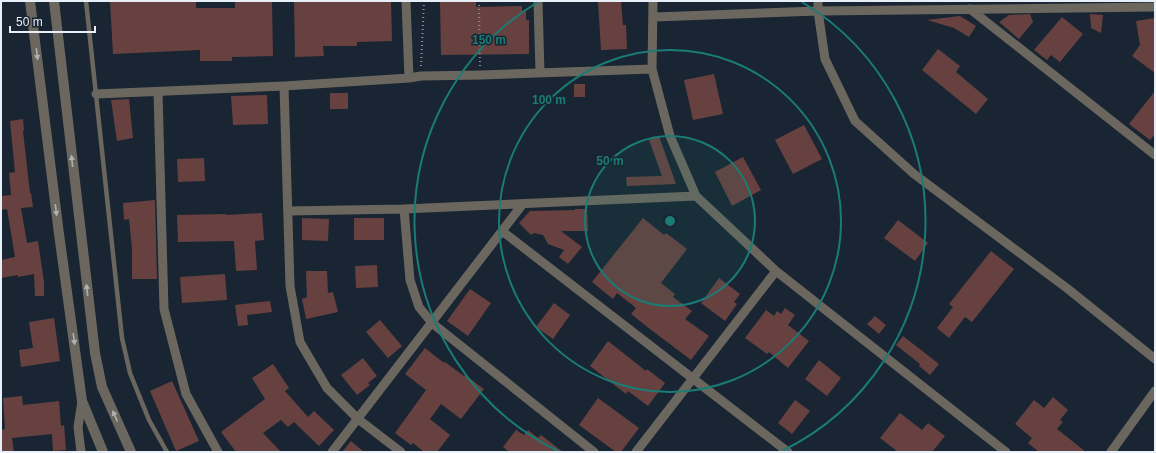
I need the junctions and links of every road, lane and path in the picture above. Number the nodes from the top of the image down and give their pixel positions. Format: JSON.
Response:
{"nodes":[{"id":1,"x":30,"y":1,"type":"edge"},
{"id":2,"x":54,"y":1,"type":"edge"},
{"id":3,"x":86,"y":1,"type":"edge"},
{"id":4,"x":406,"y":1,"type":"edge"},
{"id":5,"x":424,"y":1,"type":"edge"},
{"id":6,"x":479,"y":1,"type":"edge"},
{"id":7,"x":538,"y":1,"type":"edge"},
{"id":8,"x":654,"y":1,"type":"edge"},
{"id":9,"x":818,"y":1,"type":"edge"},
{"id":10,"x":929,"y":1,"type":"edge"},
{"id":11,"x":1128,"y":4,"type":"edge"},
{"id":12,"x":1025,"y":5,"type":"edge"},
{"id":13,"x":1155,"y":7,"type":"edge"},
{"id":14,"x":970,"y":9,"type":"junction"},
{"id":15,"x":818,"y":11,"type":"junction"},
{"id":16,"x":929,"y":11,"type":"junction"},
{"id":17,"x":654,"y":17,"type":"junction"},
{"id":18,"x":652,"y":69,"type":"junction"},
{"id":19,"x":540,"y":73,"type":"junction"},
{"id":20,"x":481,"y":75,"type":"junction"},
{"id":21,"x":421,"y":76,"type":"junction"},
{"id":22,"x":409,"y":78,"type":"junction"},
{"id":23,"x":284,"y":86,"type":"junction"},
{"id":24,"x":158,"y":92,"type":"junction"},
{"id":25,"x":96,"y":94,"type":"junction"},
{"id":26,"x":1155,"y":156,"type":"edge"},
{"id":27,"x":696,"y":196,"type":"junction"},
{"id":28,"x":522,"y":205,"type":"junction"},
{"id":29,"x":404,"y":209,"type":"junction"},
{"id":30,"x":288,"y":211,"type":"junction"},
{"id":31,"x":502,"y":231,"type":"junction"},
{"id":32,"x":776,"y":271,"type":"junction"},
{"id":33,"x":432,"y":323,"type":"junction"},
{"id":34,"x":1155,"y":359,"type":"edge"},
{"id":35,"x":692,"y":379,"type":"junction"},
{"id":36,"x":1155,"y":391,"type":"edge"},
{"id":37,"x":82,"y":401,"type":"junction"},
{"id":38,"x":358,"y":419,"type":"junction"},
{"id":39,"x":81,"y":452,"type":"edge"},
{"id":40,"x":103,"y":452,"type":"edge"},
{"id":41,"x":131,"y":452,"type":"edge"},
{"id":42,"x":167,"y":452,"type":"edge"},
{"id":43,"x":218,"y":452,"type":"edge"},
{"id":44,"x":332,"y":452,"type":"edge"},
{"id":45,"x":400,"y":452,"type":"edge"},
{"id":46,"x":594,"y":452,"type":"edge"},
{"id":47,"x":636,"y":452,"type":"edge"},
{"id":48,"x":788,"y":452,"type":"edge"},
{"id":49,"x":1006,"y":452,"type":"edge"},
{"id":50,"x":1111,"y":452,"type":"edge"}],
"edges":[{"from":1,"to":37,"type":"street","one_way":true},
{"from":41,"to":2,"type":"street","one_way":true},
{"from":3,"to":25,"type":"lane"},
{"from":4,"to":22,"type":"street"},
{"from":5,"to":21,"type":"path"},
{"from":6,"to":20,"type":"path"},
{"from":7,"to":19,"type":"street"},
{"from":8,"to":17,"type":"street"},
{"from":9,"to":15,"type":"street"},
{"from":10,"to":16,"type":"street"},
{"from":11,"to":12,"type":"street"},
{"from":11,"to":13,"type":"street"},
{"from":12,"to":14,"type":"street"},
{"from":14,"to":16,"type":"street"},
{"from":14,"to":26,"type":"street"},
{"from":15,"to":16,"type":"street"},
{"from":15,"to":17,"type":"street"},
{"from":15,"to":34,"type":"street"},
{"from":17,"to":18,"type":"street"},
{"from":18,"to":19,"type":"street"},
{"from":18,"to":27,"type":"street"},
{"from":19,"to":20,"type":"street"},
{"from":20,"to":21,"type":"street"},
{"from":21,"to":22,"type":"street"},
{"from":22,"to":23,"type":"street"},
{"from":23,"to":24,"type":"street"},
{"from":23,"to":30,"type":"street"},
{"from":24,"to":25,"type":"street"},
{"from":24,"to":43,"type":"street"},
{"from":25,"to":42,"type":"lane"},
{"from":27,"to":28,"type":"street"},
{"from":27,"to":32,"type":"street"},
{"from":28,"to":29,"type":"street"},
{"from":28,"to":31,"type":"street"},
{"from":29,"to":30,"type":"street"},
{"from":29,"to":33,"type":"street"},
{"from":30,"to":38,"type":"street"},
{"from":31,"to":33,"type":"street"},
{"from":31,"to":35,"type":"street"},
{"from":32,"to":35,"type":"street"},
{"from":32,"to":49,"type":"street"},
{"from":33,"to":38,"type":"street"},
{"from":33,"to":46,"type":"street"},
{"from":35,"to":47,"type":"street"},
{"from":35,"to":48,"type":"street"},
{"from":36,"to":50,"type":"street"},
{"from":37,"to":39,"type":"street"},
{"from":37,"to":40,"type":"street"},
{"from":38,"to":44,"type":"street"},
{"from":38,"to":45,"type":"street"}]}
